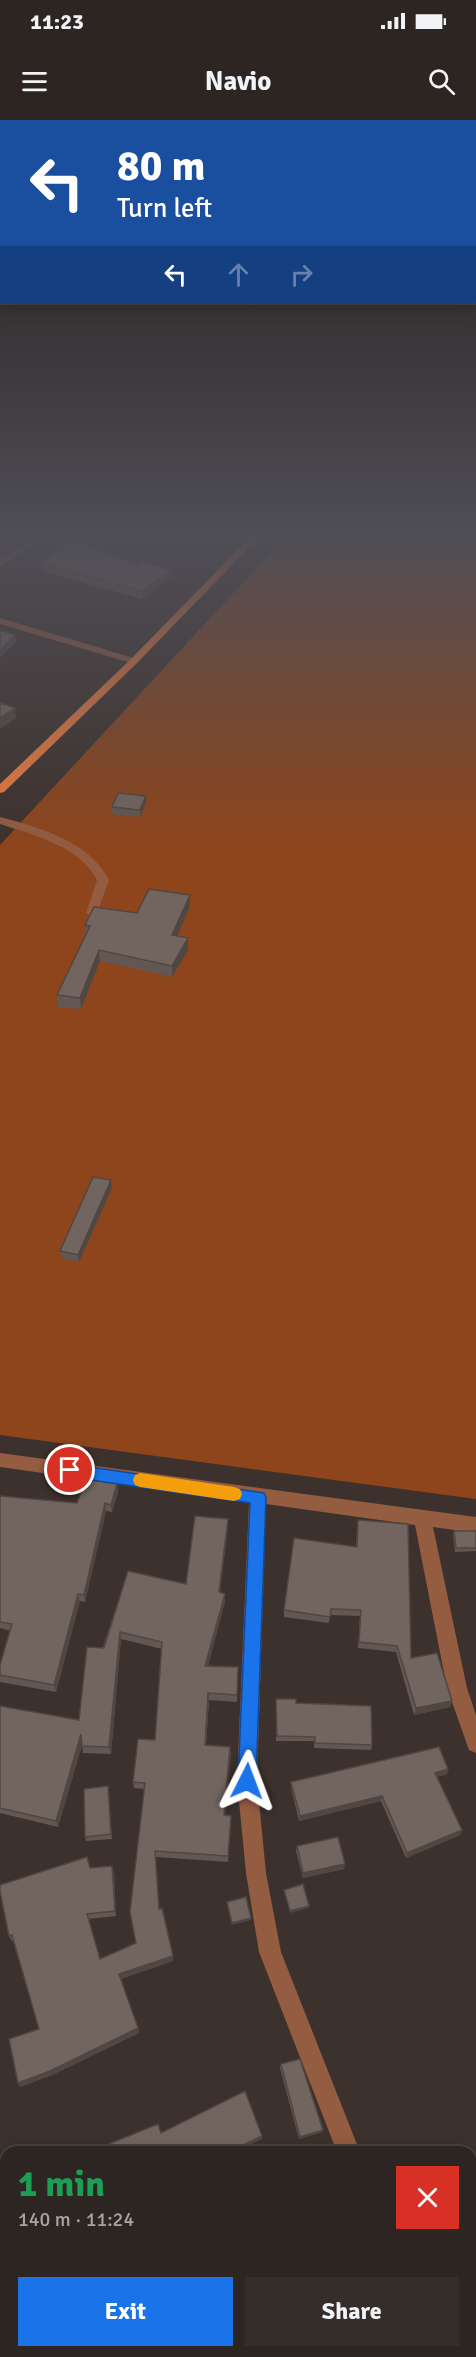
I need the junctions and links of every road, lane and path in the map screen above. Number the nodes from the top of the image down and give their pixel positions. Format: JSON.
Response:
{"nodes":[{"id":1,"x":65,"y":640,"type":"edge"},
{"id":2,"x":154,"y":640,"type":"edge"},
{"id":3,"x":134,"y":661,"type":"junction"},
{"id":4,"x":0,"y":790,"type":"edge"},
{"id":5,"x":0,"y":820,"type":"edge"},
{"id":6,"x":92,"y":913,"type":"edge"},
{"id":7,"x":0,"y":1460,"type":"edge"},
{"id":8,"x":258,"y":1497,"type":"junction"},
{"id":9,"x":423,"y":1519,"type":"junction"},
{"id":10,"x":476,"y":1525,"type":"edge"},
{"id":11,"x":476,"y":1743,"type":"edge"},
{"id":12,"x":347,"y":2146,"type":"edge"}],
"edges":[{"from":1,"to":3,"type":"street"},
{"from":2,"to":3,"type":"main road"},
{"from":3,"to":4,"type":"main road"},
{"from":5,"to":6,"type":"street"},
{"from":7,"to":8,"type":"street"},
{"from":8,"to":9,"type":"street"},
{"from":8,"to":12,"type":"street"},
{"from":9,"to":10,"type":"street"},
{"from":9,"to":11,"type":"street"}]}
